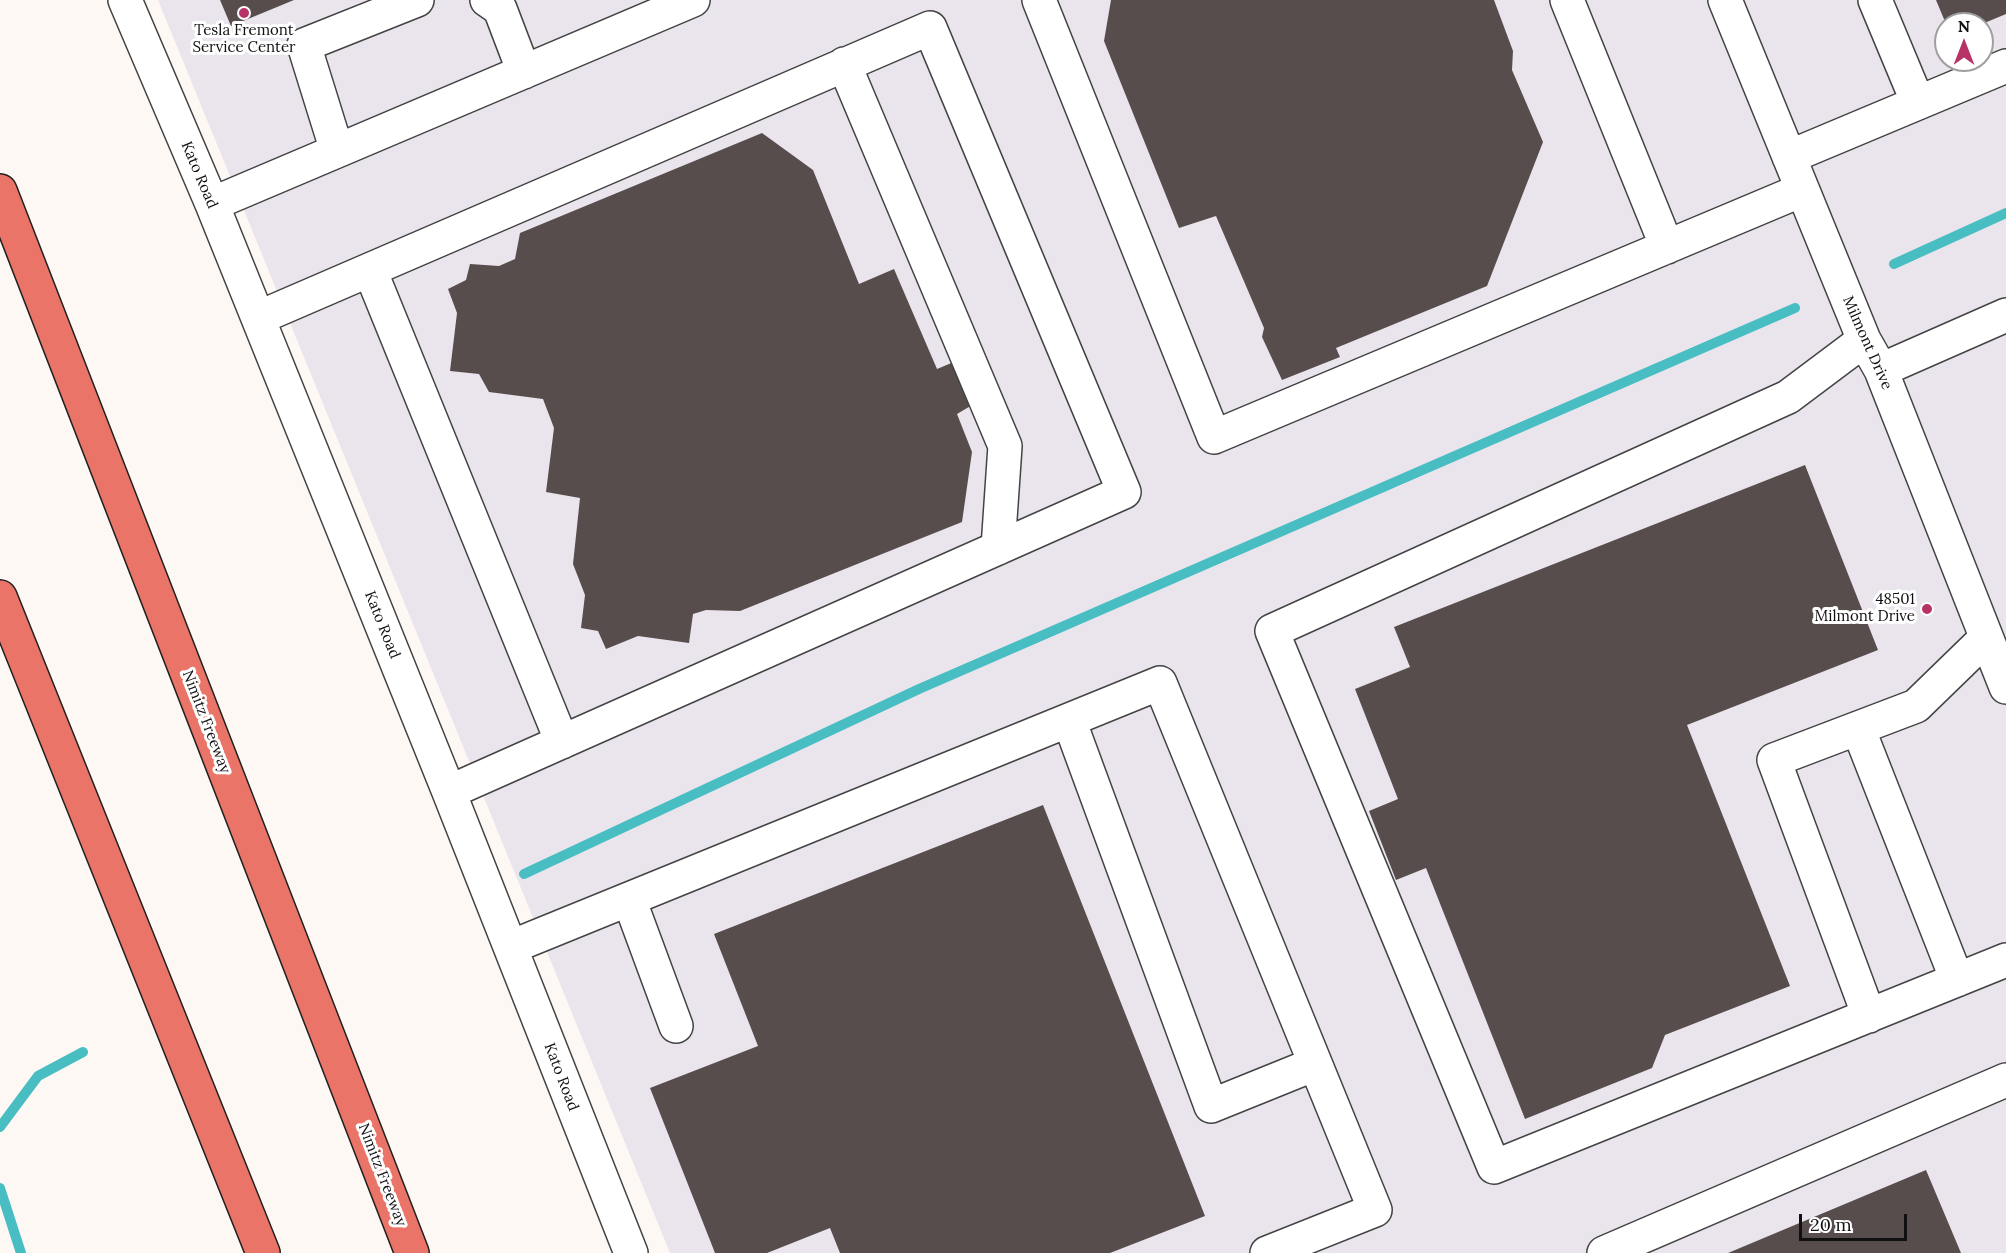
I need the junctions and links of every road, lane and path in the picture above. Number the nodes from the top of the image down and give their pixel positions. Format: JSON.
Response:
{"nodes":[{"id":1,"x":126,"y":0,"type":"edge"},
{"id":2,"x":417,"y":0,"type":"edge"},
{"id":3,"x":693,"y":0,"type":"edge"},
{"id":4,"x":1039,"y":0,"type":"edge"},
{"id":5,"x":1567,"y":0,"type":"edge"},
{"id":6,"x":1725,"y":0,"type":"edge"},
{"id":7,"x":1875,"y":0,"type":"edge"},
{"id":8,"x":500,"y":3,"type":"edge"},
{"id":9,"x":844,"y":64,"type":"junction"},
{"id":10,"x":2006,"y":66,"type":"edge"},
{"id":11,"x":524,"y":72,"type":"junction"},
{"id":12,"x":1918,"y":103,"type":"junction"},
{"id":13,"x":337,"y":151,"type":"junction"},
{"id":14,"x":1789,"y":157,"type":"junction"},
{"id":15,"x":1802,"y":190,"type":"junction"},
{"id":16,"x":0,"y":191,"type":"edge"},
{"id":17,"x":212,"y":204,"type":"junction"},
{"id":18,"x":1667,"y":247,"type":"junction"},
{"id":19,"x":370,"y":270,"type":"junction"},
{"id":20,"x":2006,"y":315,"type":"edge"},
{"id":21,"x":258,"y":318,"type":"junction"},
{"id":22,"x":1864,"y":340,"type":"junction"},
{"id":23,"x":1881,"y":370,"type":"junction"},
{"id":24,"x":998,"y":548,"type":"junction"},
{"id":25,"x":0,"y":597,"type":"edge"},
{"id":26,"x":1986,"y":638,"type":"junction"},
{"id":27,"x":2006,"y":687,"type":"edge"},
{"id":28,"x":1069,"y":720,"type":"junction"},
{"id":29,"x":1858,"y":728,"type":"junction"},
{"id":30,"x":562,"y":742,"type":"junction"},
{"id":31,"x":449,"y":792,"type":"junction"},
{"id":32,"x":629,"y":899,"type":"junction"},
{"id":33,"x":511,"y":947,"type":"junction"},
{"id":34,"x":2006,"y":960,"type":"edge"},
{"id":35,"x":1958,"y":980,"type":"junction"},
{"id":36,"x":1869,"y":1016,"type":"junction"},
{"id":37,"x":676,"y":1026,"type":"dead end"},
{"id":38,"x":1315,"y":1064,"type":"junction"},
{"id":39,"x":2006,"y":1080,"type":"edge"},
{"id":40,"x":263,"y":1253,"type":"edge"},
{"id":41,"x":412,"y":1253,"type":"edge"},
{"id":42,"x":631,"y":1253,"type":"edge"},
{"id":43,"x":1267,"y":1253,"type":"edge"},
{"id":44,"x":1604,"y":1253,"type":"edge"}],
"edges":[{"from":1,"to":17,"type":"street","name":"Kato Road"},
{"from":2,"to":13,"type":"street"},
{"from":3,"to":11,"type":"street"},
{"from":4,"to":18,"type":"street"},
{"from":5,"to":18,"type":"street"},
{"from":6,"to":14,"type":"street","name":"Milmont Drive"},
{"from":7,"to":12,"type":"street"},
{"from":8,"to":11,"type":"street"},
{"from":9,"to":19,"type":"street"},
{"from":9,"to":24,"type":"street"},
{"from":9,"to":24,"type":"street"},
{"from":10,"to":12,"type":"street"},
{"from":11,"to":13,"type":"street"},
{"from":12,"to":14,"type":"street"},
{"from":13,"to":17,"type":"street"},
{"from":14,"to":15,"type":"street","name":"Milmont Drive"},
{"from":15,"to":18,"type":"street"},
{"from":15,"to":22,"type":"street","name":"Milmont Drive"},
{"from":16,"to":41,"type":"highway","name":"Nimitz Freeway"},
{"from":17,"to":21,"type":"street","name":"Kato Road"},
{"from":19,"to":21,"type":"street"},
{"from":19,"to":30,"type":"street"},
{"from":20,"to":23,"type":"street"},
{"from":21,"to":31,"type":"street","name":"Kato Road"},
{"from":22,"to":23,"type":"street","name":"Milmont Drive"},
{"from":22,"to":36,"type":"street"},
{"from":23,"to":26,"type":"street","name":"Milmont Drive"},
{"from":24,"to":30,"type":"street"},
{"from":25,"to":40,"type":"highway"},
{"from":26,"to":27,"type":"street","name":"Milmont Drive"},
{"from":26,"to":29,"type":"street"},
{"from":28,"to":32,"type":"street"},
{"from":28,"to":38,"type":"street"},
{"from":28,"to":38,"type":"street"},
{"from":29,"to":35,"type":"street"},
{"from":29,"to":36,"type":"street"},
{"from":30,"to":31,"type":"street"},
{"from":31,"to":33,"type":"street","name":"Kato Road"},
{"from":32,"to":33,"type":"street"},
{"from":32,"to":37,"type":"street"},
{"from":33,"to":42,"type":"street","name":"Kato Road"},
{"from":34,"to":35,"type":"street"},
{"from":35,"to":36,"type":"street"},
{"from":38,"to":43,"type":"street"},
{"from":39,"to":44,"type":"street"}]}
